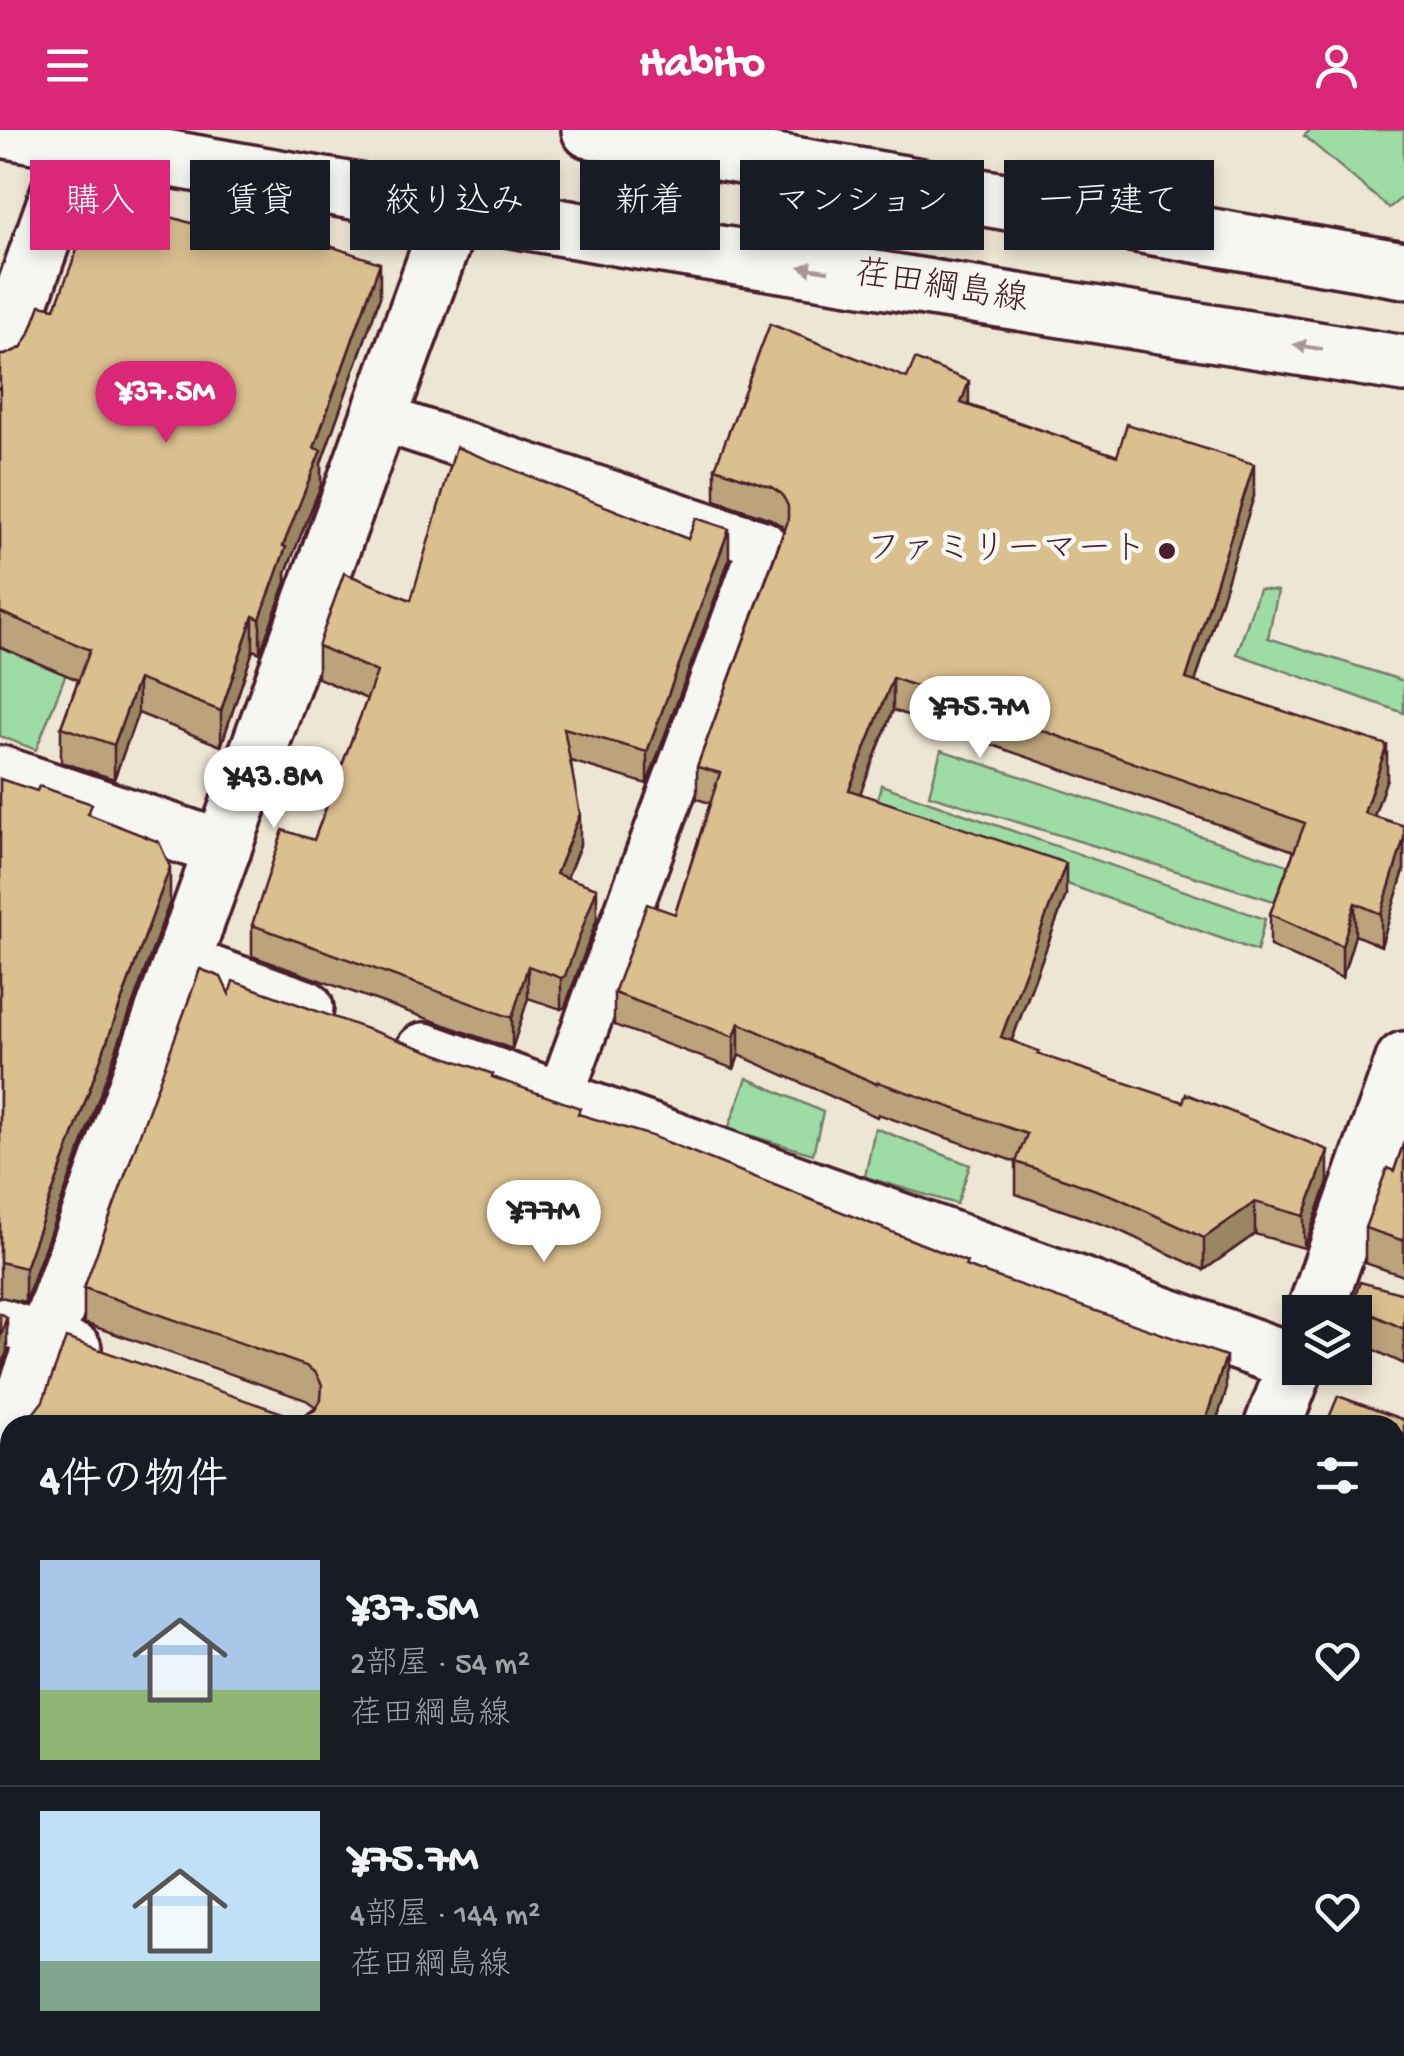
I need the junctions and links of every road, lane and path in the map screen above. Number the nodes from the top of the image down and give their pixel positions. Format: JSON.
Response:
{"nodes":[{"id":1,"x":6,"y":130,"type":"edge"},
{"id":2,"x":590,"y":130,"type":"edge"},
{"id":3,"x":77,"y":142,"type":"junction"},
{"id":4,"x":247,"y":150,"type":"edge"},
{"id":5,"x":350,"y":178,"type":"edge"},
{"id":6,"x":560,"y":227,"type":"edge"},
{"id":7,"x":438,"y":250,"type":"edge"},
{"id":8,"x":1404,"y":270,"type":"edge"},
{"id":9,"x":0,"y":359,"type":"edge"},
{"id":10,"x":1404,"y":364,"type":"edge"},
{"id":11,"x":378,"y":417,"type":"junction"},
{"id":12,"x":0,"y":774,"type":"edge"},
{"id":13,"x":222,"y":849,"type":"junction"},
{"id":14,"x":180,"y":964,"type":"junction"},
{"id":15,"x":1404,"y":1060,"type":"edge"},
{"id":16,"x":559,"y":1099,"type":"junction"},
{"id":17,"x":1395,"y":1115,"type":"edge"},
{"id":18,"x":1339,"y":1295,"type":"edge"},
{"id":19,"x":23,"y":1329,"type":"edge"},
{"id":20,"x":1282,"y":1353,"type":"edge"},
{"id":21,"x":118,"y":1362,"type":"edge"},
{"id":22,"x":1288,"y":1385,"type":"edge"},
{"id":23,"x":11,"y":1415,"type":"edge"},
{"id":24,"x":1277,"y":1415,"type":"edge"}],
"edges":[{"from":1,"to":3,"type":"street","name":"荏田綱島線"},
{"from":2,"to":8,"type":"street"},
{"from":3,"to":4,"type":"street","name":"荏田綱島線"},
{"from":3,"to":9,"type":"street"},
{"from":4,"to":5,"type":"street","name":"荏田綱島線"},
{"from":10,"to":6,"type":"street","name":"荏田綱島線","one_way":true},
{"from":7,"to":11,"type":"street"},
{"from":11,"to":13,"type":"street"},
{"from":11,"to":16,"type":"lane"},
{"from":12,"to":13,"type":"street"},
{"from":13,"to":14,"type":"street"},
{"from":14,"to":16,"type":"street"},
{"from":14,"to":19,"type":"street"},
{"from":15,"to":17,"type":"street"},
{"from":16,"to":20,"type":"street"},
{"from":17,"to":18,"type":"street"},
{"from":19,"to":21,"type":"lane"},
{"from":19,"to":23,"type":"street"},
{"from":22,"to":24,"type":"street"}]}
